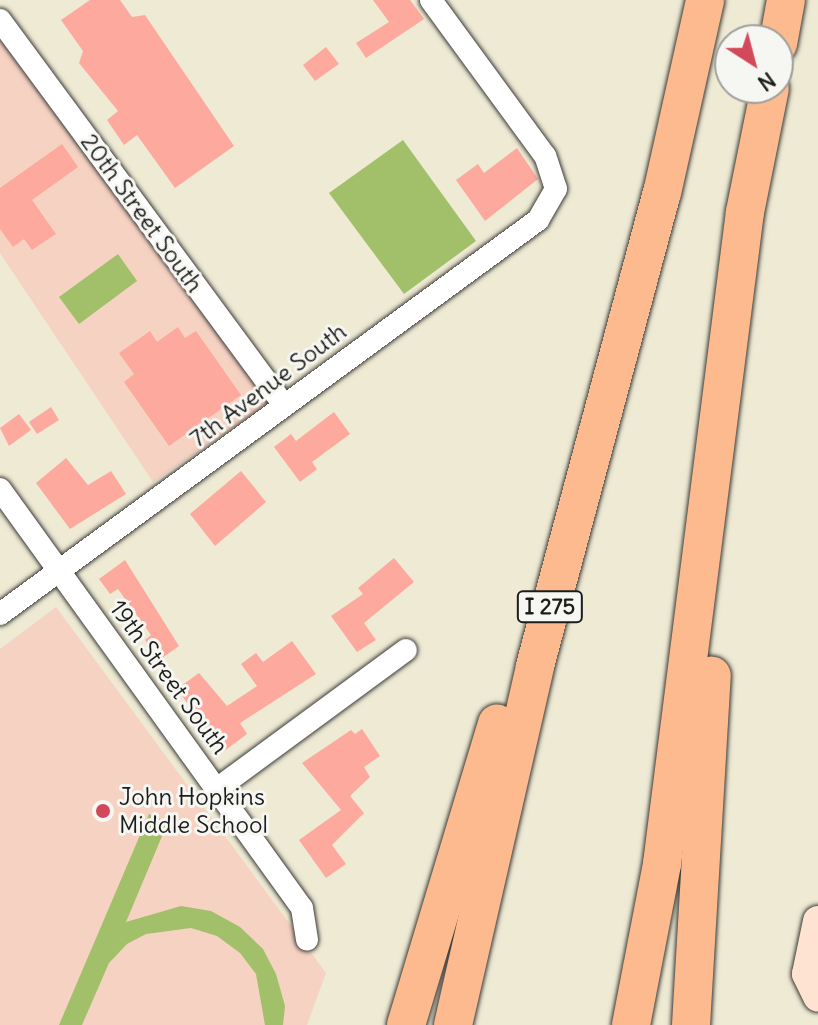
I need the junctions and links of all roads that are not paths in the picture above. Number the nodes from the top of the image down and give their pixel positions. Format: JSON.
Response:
{"nodes":[{"id":1,"x":431,"y":0,"type":"edge"},
{"id":2,"x":705,"y":0,"type":"edge"},
{"id":3,"x":786,"y":0,"type":"edge"},
{"id":4,"x":0,"y":20,"type":"edge"},
{"id":5,"x":782,"y":24,"type":"edge"},
{"id":6,"x":767,"y":104,"type":"edge"},
{"id":7,"x":662,"y":193,"type":"junction"},
{"id":8,"x":745,"y":212,"type":"junction"},
{"id":9,"x":284,"y":405,"type":"junction"},
{"id":10,"x":0,"y":489,"type":"edge"},
{"id":11,"x":58,"y":570,"type":"junction"},
{"id":12,"x":0,"y":614,"type":"edge"},
{"id":13,"x":406,"y":650,"type":"dead end"},
{"id":14,"x":218,"y":788,"type":"junction"},
{"id":15,"x":818,"y":921,"type":"edge"},
{"id":16,"x":307,"y":940,"type":"dead end"},
{"id":17,"x":818,"y":997,"type":"edge"},
{"id":18,"x":406,"y":1025,"type":"edge"},
{"id":19,"x":453,"y":1025,"type":"edge"},
{"id":20,"x":631,"y":1025,"type":"edge"},
{"id":21,"x":691,"y":1025,"type":"edge"}],
"edges":[{"from":1,"to":9,"type":"street","name":"7th Avenue South"},
{"from":2,"to":7,"type":"highway","number":"I 275"},
{"from":3,"to":5,"type":"highway"},
{"from":4,"to":9,"type":"street","name":"20th Street South"},
{"from":6,"to":8,"type":"highway"},
{"from":7,"to":18,"type":"highway"},
{"from":7,"to":19,"type":"highway","number":"I 275"},
{"from":8,"to":20,"type":"highway"},
{"from":8,"to":21,"type":"highway"},
{"from":9,"to":11,"type":"street","name":"7th Avenue South"},
{"from":10,"to":11,"type":"street","name":"19th Street South"},
{"from":11,"to":12,"type":"street","name":"7th Avenue South"},
{"from":11,"to":14,"type":"street","name":"19th Street South"},
{"from":13,"to":14,"type":"street"},
{"from":14,"to":16,"type":"street","name":"19th Street South"},
{"from":15,"to":17,"type":"street"}]}
